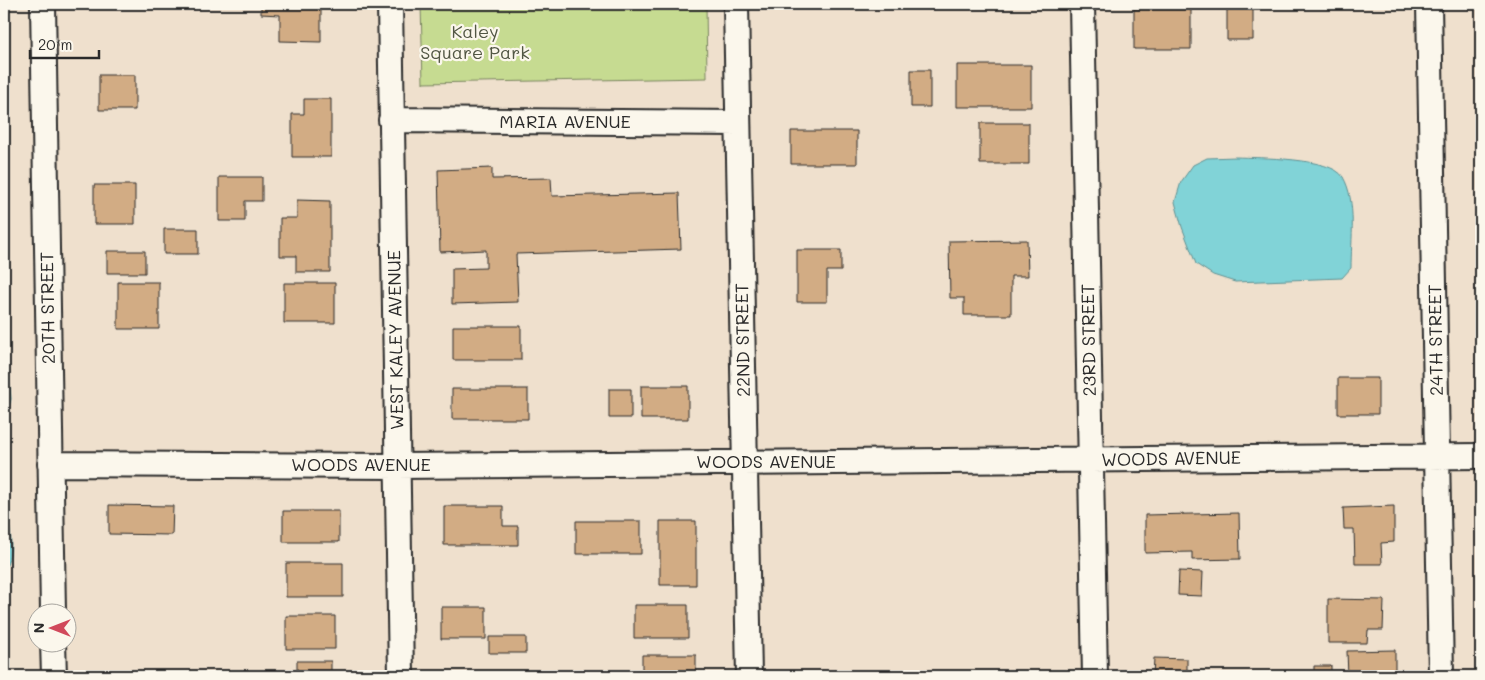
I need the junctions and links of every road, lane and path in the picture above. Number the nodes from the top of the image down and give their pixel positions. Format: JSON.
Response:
{"nodes":[{"id":1,"x":43,"y":4,"type":"edge"},
{"id":2,"x":390,"y":4,"type":"edge"},
{"id":3,"x":736,"y":4,"type":"edge"},
{"id":4,"x":1082,"y":4,"type":"edge"},
{"id":5,"x":1429,"y":4,"type":"edge"},
{"id":6,"x":392,"y":120,"type":"junction"},
{"id":7,"x":738,"y":123,"type":"junction"},
{"id":8,"x":1481,"y":456,"type":"edge"},
{"id":9,"x":1438,"y":457,"type":"junction"},
{"id":10,"x":1091,"y":460,"type":"junction"},
{"id":11,"x":746,"y":461,"type":"junction"},
{"id":12,"x":50,"y":464,"type":"junction"},
{"id":13,"x":398,"y":466,"type":"junction"},
{"id":14,"x":53,"y":602,"type":"edge"},
{"id":15,"x":53,"y":652,"type":"edge"},
{"id":16,"x":54,"y":676,"type":"edge"},
{"id":17,"x":401,"y":676,"type":"edge"},
{"id":18,"x":749,"y":676,"type":"edge"},
{"id":19,"x":1095,"y":676,"type":"edge"},
{"id":20,"x":1441,"y":676,"type":"edge"}],
"edges":[{"from":1,"to":12,"type":"street","name":"20TH STREET"},
{"from":2,"to":6,"type":"street","name":"WEST KALEY AVENUE"},
{"from":3,"to":7,"type":"street","name":"22ND STREET"},
{"from":4,"to":10,"type":"street","name":"23RD STREET"},
{"from":5,"to":9,"type":"street","name":"24TH STREET"},
{"from":6,"to":7,"type":"street","name":"MARIA AVENUE"},
{"from":6,"to":13,"type":"street","name":"WEST KALEY AVENUE"},
{"from":7,"to":11,"type":"street","name":"22ND STREET"},
{"from":8,"to":9,"type":"street","name":"WOODS AVENUE"},
{"from":9,"to":10,"type":"street","name":"WOODS AVENUE"},
{"from":9,"to":20,"type":"street","name":"24TH STREET"},
{"from":10,"to":11,"type":"street","name":"WOODS AVENUE"},
{"from":10,"to":19,"type":"street","name":"23RD STREET"},
{"from":11,"to":13,"type":"street","name":"WOODS AVENUE"},
{"from":11,"to":18,"type":"street","name":"22ND STREET"},
{"from":12,"to":13,"type":"street","name":"WOODS AVENUE"},
{"from":12,"to":14,"type":"street","name":"20TH STREET"},
{"from":13,"to":17,"type":"street","name":"WEST KALEY AVENUE"},
{"from":15,"to":16,"type":"street"}]}
